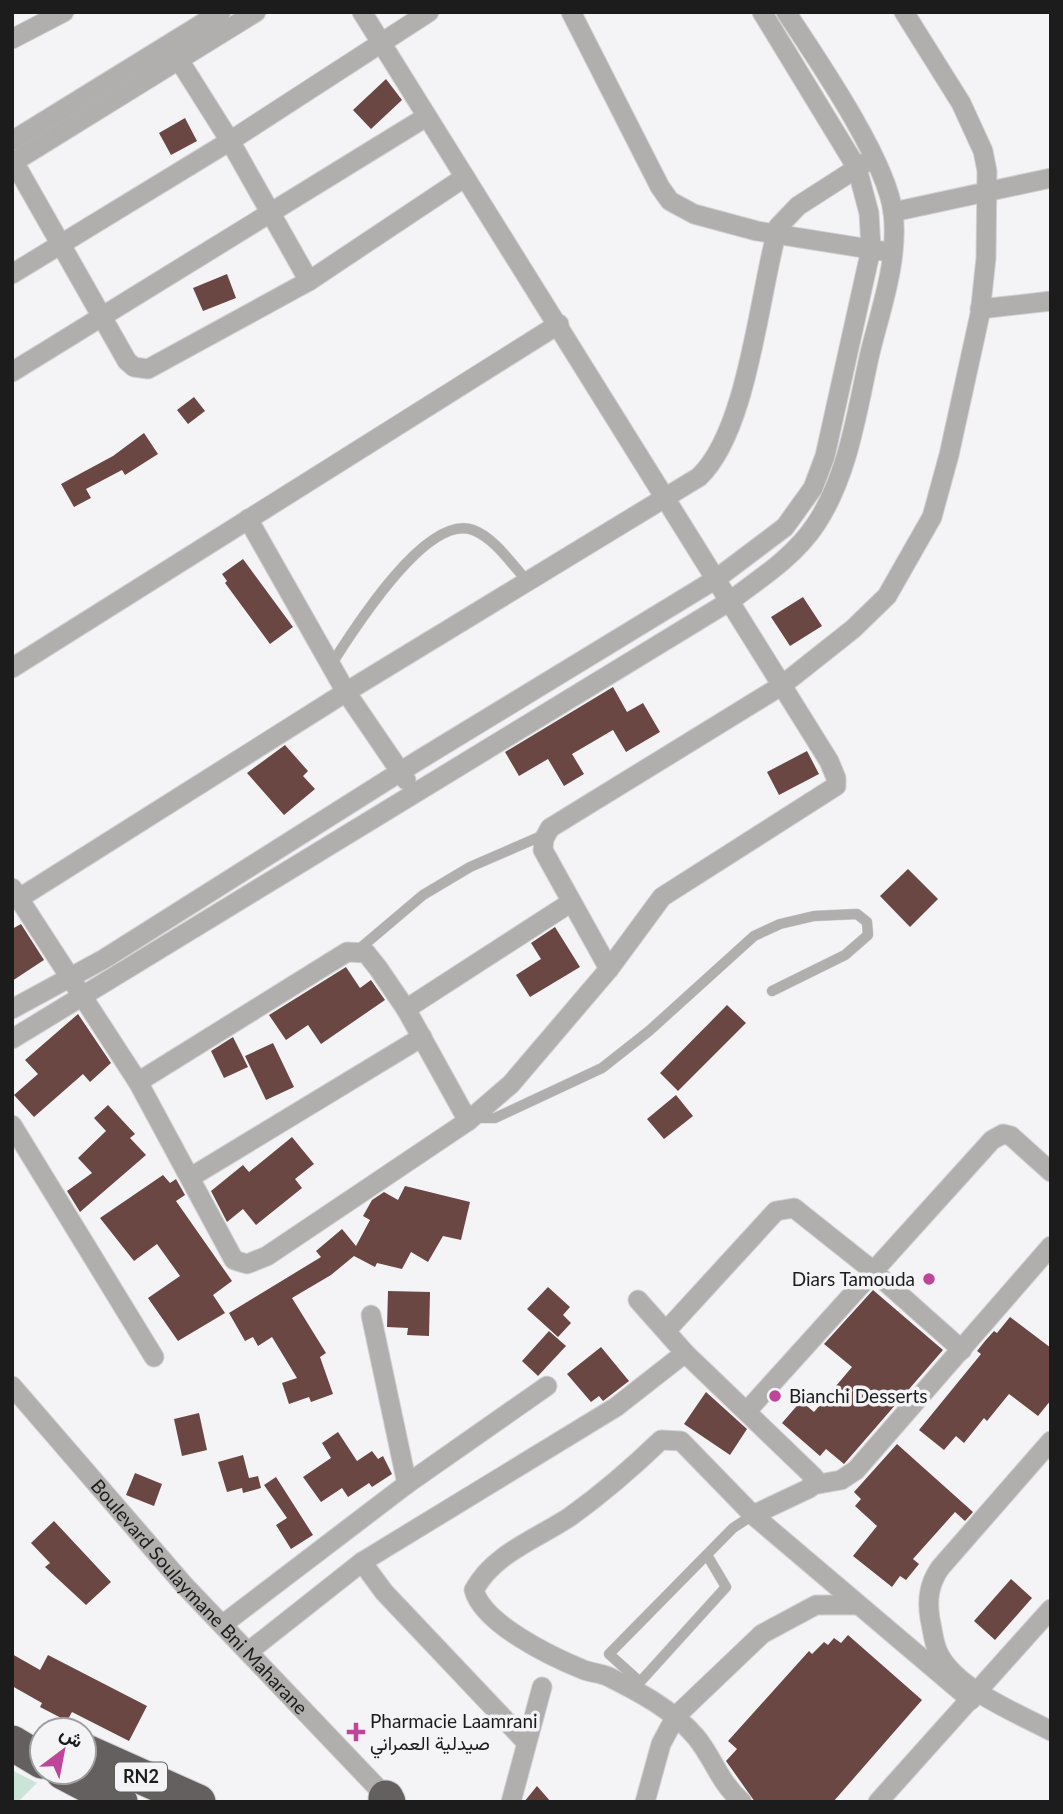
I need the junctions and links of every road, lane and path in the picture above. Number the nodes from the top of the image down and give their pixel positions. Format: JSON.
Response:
{"nodes":[{"id":1,"x":64,"y":12,"type":"edge"},
{"id":2,"x":221,"y":12,"type":"edge"},
{"id":3,"x":256,"y":12,"type":"edge"},
{"id":4,"x":362,"y":12,"type":"edge"},
{"id":5,"x":429,"y":12,"type":"edge"},
{"id":6,"x":571,"y":12,"type":"edge"},
{"id":7,"x":786,"y":12,"type":"edge"},
{"id":8,"x":904,"y":12,"type":"edge"},
{"id":9,"x":770,"y":15,"type":"edge"},
{"id":10,"x":12,"y":40,"type":"edge"},
{"id":11,"x":381,"y":46,"type":"junction"},
{"id":12,"x":179,"y":61,"type":"junction"},
{"id":13,"x":426,"y":117,"type":"junction"},
{"id":14,"x":12,"y":141,"type":"edge"},
{"id":15,"x":230,"y":141,"type":"junction"},
{"id":16,"x":13,"y":162,"type":"edge"},
{"id":17,"x":865,"y":163,"type":"junction"},
{"id":18,"x":465,"y":177,"type":"junction"},
{"id":19,"x":1051,"y":178,"type":"edge"},
{"id":20,"x":987,"y":194,"type":"junction"},
{"id":21,"x":893,"y":212,"type":"junction"},
{"id":22,"x":270,"y":213,"type":"junction"},
{"id":23,"x":776,"y":234,"type":"junction"},
{"id":24,"x":60,"y":245,"type":"junction"},
{"id":25,"x":871,"y":250,"type":"junction"},
{"id":26,"x":892,"y":252,"type":"junction"},
{"id":27,"x":12,"y":274,"type":"edge"},
{"id":28,"x":309,"y":281,"type":"junction"},
{"id":29,"x":1051,"y":301,"type":"edge"},
{"id":30,"x":980,"y":309,"type":"junction"},
{"id":31,"x":104,"y":316,"type":"junction"},
{"id":32,"x":559,"y":324,"type":"junction"},
{"id":33,"x":12,"y":372,"type":"edge"},
{"id":34,"x":665,"y":498,"type":"junction"},
{"id":35,"x":248,"y":519,"type":"junction"},
{"id":36,"x":716,"y":579,"type":"junction"},
{"id":37,"x":528,"y":582,"type":"junction"},
{"id":38,"x":730,"y":601,"type":"junction"},
{"id":39,"x":331,"y":664,"type":"junction"},
{"id":40,"x":12,"y":668,"type":"edge"},
{"id":41,"x":781,"y":686,"type":"junction"},
{"id":42,"x":346,"y":692,"type":"junction"},
{"id":43,"x":401,"y":771,"type":"junction"},
{"id":44,"x":414,"y":793,"type":"junction"},
{"id":45,"x":547,"y":833,"type":"junction"},
{"id":46,"x":15,"y":893,"type":"edge"},
{"id":47,"x":570,"y":903,"type":"junction"},
{"id":48,"x":358,"y":951,"type":"junction"},
{"id":49,"x":609,"y":969,"type":"junction"},
{"id":50,"x":71,"y":978,"type":"junction"},
{"id":51,"x":772,"y":991,"type":"dead end"},
{"id":52,"x":83,"y":994,"type":"junction"},
{"id":53,"x":12,"y":1009,"type":"edge"},
{"id":54,"x":406,"y":1009,"type":"junction"},
{"id":55,"x":422,"y":1037,"type":"junction"},
{"id":56,"x":12,"y":1039,"type":"edge"},
{"id":57,"x":138,"y":1082,"type":"junction"},
{"id":58,"x":473,"y":1117,"type":"junction"},
{"id":59,"x":12,"y":1125,"type":"edge"},
{"id":60,"x":1051,"y":1172,"type":"edge"},
{"id":61,"x":191,"y":1177,"type":"junction"},
{"id":62,"x":1051,"y":1246,"type":"edge"},
{"id":63,"x":872,"y":1270,"type":"junction"},
{"id":64,"x":638,"y":1300,"type":"dead end"},
{"id":65,"x":371,"y":1315,"type":"dead end"},
{"id":66,"x":666,"y":1331,"type":"junction"},
{"id":67,"x":962,"y":1350,"type":"junction"},
{"id":68,"x":685,"y":1353,"type":"junction"},
{"id":69,"x":154,"y":1357,"type":"dead end"},
{"id":70,"x":12,"y":1386,"type":"edge"},
{"id":71,"x":547,"y":1386,"type":"dead end"},
{"id":72,"x":747,"y":1411,"type":"junction"},
{"id":73,"x":1051,"y":1441,"type":"edge"},
{"id":74,"x":407,"y":1484,"type":"junction"},
{"id":75,"x":813,"y":1485,"type":"junction"},
{"id":76,"x":752,"y":1515,"type":"junction"},
{"id":77,"x":707,"y":1555,"type":"junction"},
{"id":78,"x":362,"y":1562,"type":"junction"},
{"id":79,"x":858,"y":1605,"type":"junction"},
{"id":80,"x":1051,"y":1609,"type":"edge"},
{"id":81,"x":222,"y":1625,"type":"junction"},
{"id":82,"x":248,"y":1652,"type":"junction"},
{"id":83,"x":542,"y":1687,"type":"dead end"},
{"id":84,"x":975,"y":1696,"type":"junction"},
{"id":85,"x":676,"y":1716,"type":"junction"},
{"id":86,"x":1051,"y":1731,"type":"edge"},
{"id":87,"x":526,"y":1742,"type":"junction"},
{"id":88,"x":98,"y":1759,"type":"edge"},
{"id":89,"x":98,"y":1761,"type":"edge"},
{"id":90,"x":81,"y":1786,"type":"edge"},
{"id":91,"x":96,"y":1786,"type":"edge"},
{"id":92,"x":388,"y":1800,"type":"edge"},
{"id":93,"x":99,"y":1802,"type":"edge"},
{"id":94,"x":120,"y":1802,"type":"edge"},
{"id":95,"x":170,"y":1802,"type":"edge"},
{"id":96,"x":198,"y":1802,"type":"edge"},
{"id":97,"x":511,"y":1802,"type":"edge"},
{"id":98,"x":645,"y":1802,"type":"edge"},
{"id":99,"x":742,"y":1802,"type":"edge"},
{"id":100,"x":878,"y":1802,"type":"edge"}],
"edges":[{"from":1,"to":10,"type":"street"},
{"from":2,"to":14,"type":"street"},
{"from":3,"to":12,"type":"street"},
{"from":4,"to":11,"type":"street"},
{"from":5,"to":11,"type":"street"},
{"from":6,"to":23,"type":"street"},
{"from":7,"to":17,"type":"street"},
{"from":8,"to":20,"type":"street"},
{"from":9,"to":17,"type":"street"},
{"from":11,"to":13,"type":"street"},
{"from":11,"to":15,"type":"street"},
{"from":12,"to":15,"type":"street"},
{"from":12,"to":16,"type":"street"},
{"from":13,"to":18,"type":"street"},
{"from":13,"to":22,"type":"street"},
{"from":15,"to":22,"type":"street"},
{"from":15,"to":24,"type":"street"},
{"from":16,"to":24,"type":"street"},
{"from":17,"to":21,"type":"street"},
{"from":17,"to":23,"type":"street"},
{"from":17,"to":25,"type":"street"},
{"from":18,"to":28,"type":"street"},
{"from":18,"to":32,"type":"street"},
{"from":19,"to":20,"type":"street"},
{"from":20,"to":21,"type":"street"},
{"from":20,"to":30,"type":"street"},
{"from":21,"to":26,"type":"street"},
{"from":22,"to":28,"type":"street"},
{"from":22,"to":31,"type":"street"},
{"from":23,"to":25,"type":"street"},
{"from":23,"to":34,"type":"street"},
{"from":24,"to":27,"type":"street"},
{"from":24,"to":31,"type":"street"},
{"from":25,"to":26,"type":"street"},
{"from":25,"to":36,"type":"street"},
{"from":26,"to":38,"type":"street"},
{"from":28,"to":31,"type":"street"},
{"from":29,"to":30,"type":"street"},
{"from":30,"to":41,"type":"street"},
{"from":31,"to":33,"type":"street"},
{"from":32,"to":34,"type":"street"},
{"from":32,"to":35,"type":"street"},
{"from":34,"to":36,"type":"street"},
{"from":34,"to":37,"type":"street"},
{"from":35,"to":39,"type":"street"},
{"from":35,"to":40,"type":"street"},
{"from":36,"to":38,"type":"street"},
{"from":36,"to":43,"type":"street"},
{"from":37,"to":39,"type":"lane"},
{"from":37,"to":42,"type":"street"},
{"from":38,"to":41,"type":"street"},
{"from":38,"to":44,"type":"street"},
{"from":39,"to":42,"type":"street"},
{"from":41,"to":45,"type":"street"},
{"from":41,"to":49,"type":"street"},
{"from":42,"to":43,"type":"street"},
{"from":42,"to":46,"type":"street"},
{"from":43,"to":44,"type":"street"},
{"from":43,"to":50,"type":"street"},
{"from":44,"to":52,"type":"street"},
{"from":45,"to":47,"type":"street"},
{"from":45,"to":48,"type":"lane"},
{"from":46,"to":50,"type":"street"},
{"from":47,"to":49,"type":"street"},
{"from":47,"to":54,"type":"street"},
{"from":48,"to":54,"type":"street"},
{"from":48,"to":57,"type":"street"},
{"from":49,"to":58,"type":"street"},
{"from":50,"to":52,"type":"street"},
{"from":50,"to":53,"type":"street"},
{"from":51,"to":58,"type":"lane"},
{"from":52,"to":56,"type":"street"},
{"from":52,"to":57,"type":"street"},
{"from":54,"to":55,"type":"street"},
{"from":55,"to":58,"type":"street"},
{"from":55,"to":61,"type":"street"},
{"from":57,"to":61,"type":"street"},
{"from":58,"to":61,"type":"street"},
{"from":59,"to":69,"type":"street"},
{"from":60,"to":63,"type":"street"},
{"from":62,"to":67,"type":"street"},
{"from":63,"to":66,"type":"street"},
{"from":63,"to":67,"type":"street"},
{"from":63,"to":72,"type":"street"},
{"from":64,"to":66,"type":"street"},
{"from":65,"to":74,"type":"street"},
{"from":66,"to":68,"type":"street"},
{"from":67,"to":75,"type":"street"},
{"from":68,"to":72,"type":"street"},
{"from":68,"to":78,"type":"street"},
{"from":70,"to":81,"type":"street","name":"Boulevard Soulaymane Bni Maharane"},
{"from":71,"to":74,"type":"street"},
{"from":72,"to":75,"type":"street"},
{"from":73,"to":84,"type":"street"},
{"from":74,"to":81,"type":"street"},
{"from":75,"to":76,"type":"street"},
{"from":76,"to":77,"type":"lane"},
{"from":76,"to":79,"type":"street"},
{"from":76,"to":85,"type":"street"},
{"from":77,"to":77,"type":"lane"},
{"from":78,"to":82,"type":"street"},
{"from":78,"to":87,"type":"street"},
{"from":79,"to":84,"type":"street"},
{"from":79,"to":85,"type":"street"},
{"from":80,"to":84,"type":"street"},
{"from":81,"to":82,"type":"street","name":"Boulevard Soulaymane Bni Maharane"},
{"from":82,"to":92,"type":"street","name":"Boulevard Soulaymane Bni Maharane"},
{"from":83,"to":87,"type":"street"},
{"from":84,"to":86,"type":"street"},
{"from":84,"to":100,"type":"street"},
{"from":85,"to":98,"type":"street"},
{"from":85,"to":99,"type":"street"},
{"from":87,"to":97,"type":"street"},
{"from":88,"to":96,"type":"highway","number":"RN2"},
{"from":89,"to":95,"type":"highway"},
{"from":90,"to":93,"type":"highway","number":"RN2"},
{"from":91,"to":94,"type":"highway"}]}
